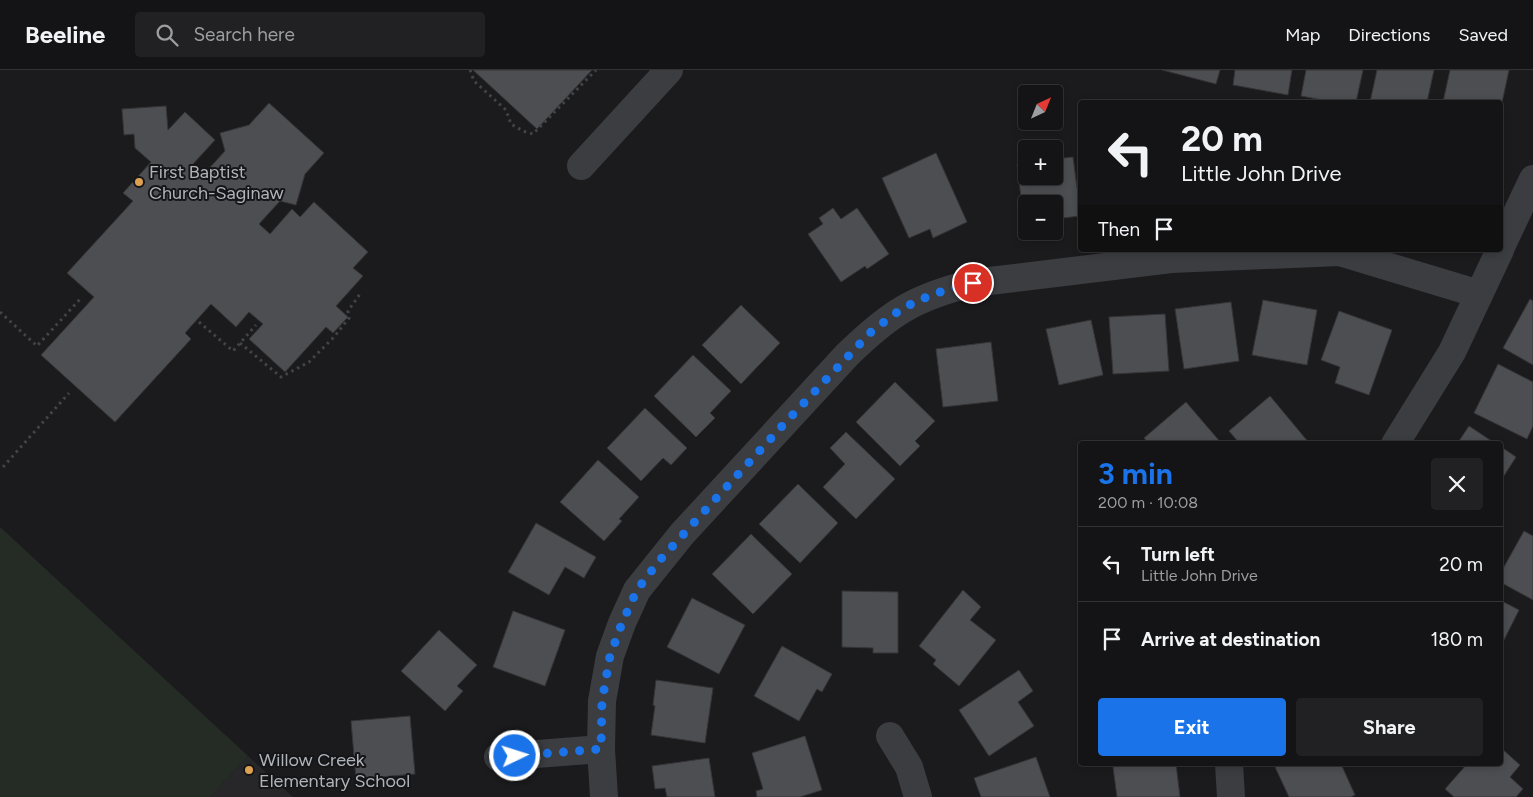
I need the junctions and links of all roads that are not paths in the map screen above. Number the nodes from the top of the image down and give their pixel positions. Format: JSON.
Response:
{"nodes":[{"id":1,"x":669,"y":70,"type":"edge"},
{"id":2,"x":581,"y":166,"type":"dead end"},
{"id":3,"x":1533,"y":179,"type":"edge"},
{"id":4,"x":1503,"y":244,"type":"edge"},
{"id":5,"x":1499,"y":252,"type":"edge"},
{"id":6,"x":1479,"y":294,"type":"junction"},
{"id":7,"x":1397,"y":441,"type":"edge"},
{"id":8,"x":890,"y":736,"type":"dead end"},
{"id":9,"x":601,"y":749,"type":"junction"},
{"id":10,"x":498,"y":757,"type":"dead end"},
{"id":11,"x":1229,"y":766,"type":"edge"},
{"id":12,"x":604,"y":797,"type":"edge"},
{"id":13,"x":918,"y":797,"type":"edge"},
{"id":14,"x":1231,"y":797,"type":"edge"}],
"edges":[{"from":1,"to":2,"type":"street"},
{"from":3,"to":4,"type":"street"},
{"from":5,"to":6,"type":"street"},
{"from":6,"to":7,"type":"street"},
{"from":6,"to":9,"type":"street"},
{"from":8,"to":13,"type":"street"},
{"from":9,"to":10,"type":"street"},
{"from":9,"to":12,"type":"street"},
{"from":11,"to":14,"type":"street"}]}
